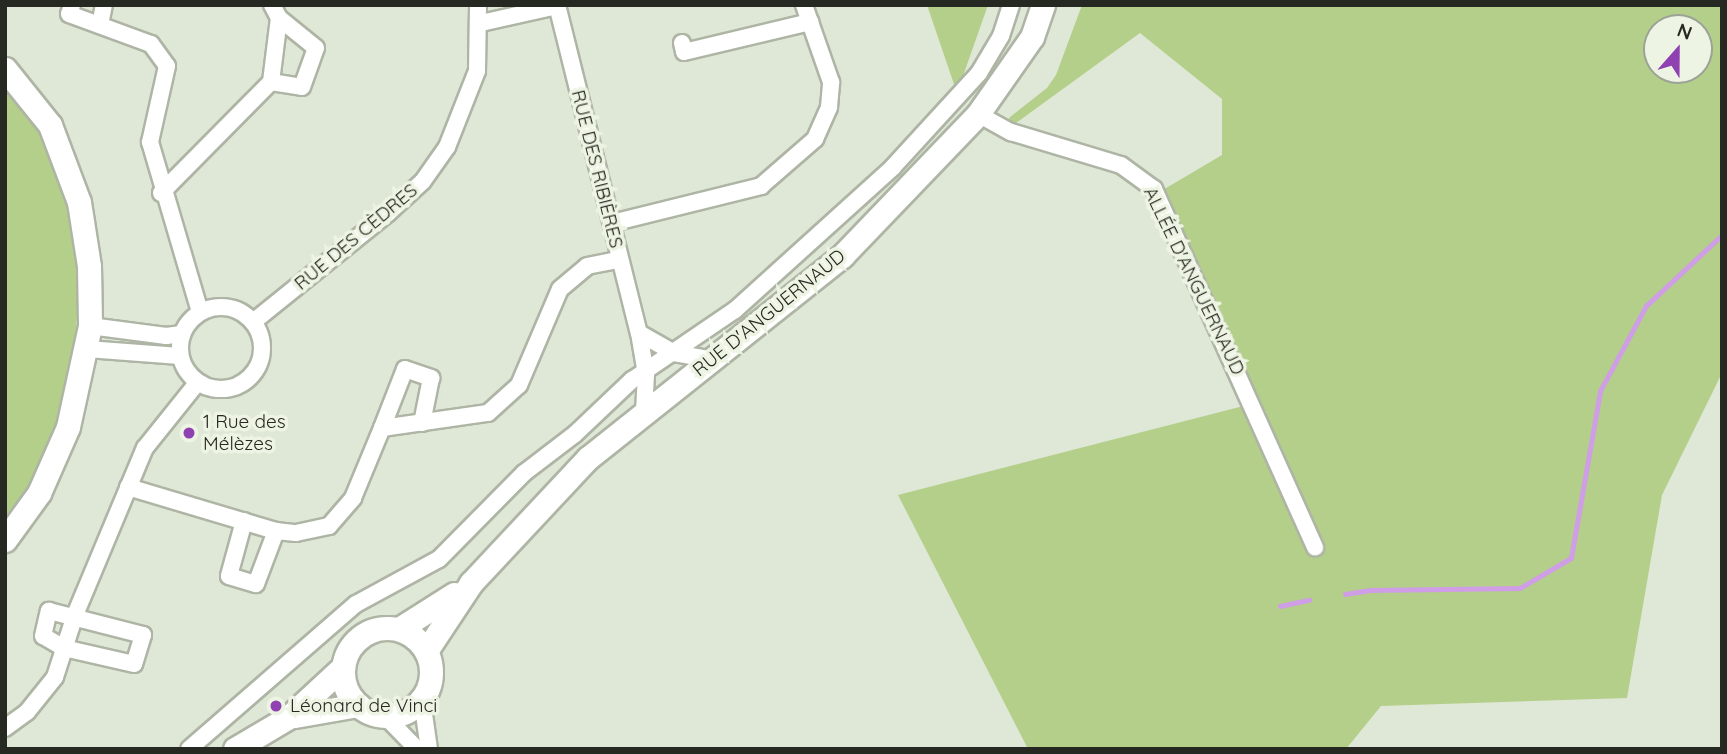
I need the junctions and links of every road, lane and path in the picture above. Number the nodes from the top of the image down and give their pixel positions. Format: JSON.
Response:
{"nodes":[{"id":1,"x":72,"y":5,"type":"edge"},
{"id":2,"x":104,"y":5,"type":"edge"},
{"id":3,"x":478,"y":5,"type":"edge"},
{"id":4,"x":804,"y":5,"type":"edge"},
{"id":5,"x":1011,"y":5,"type":"edge"},
{"id":6,"x":557,"y":6,"type":"edge"},
{"id":7,"x":1040,"y":10,"type":"edge"},
{"id":8,"x":276,"y":12,"type":"edge"},
{"id":9,"x":810,"y":22,"type":"junction"},
{"id":10,"x":481,"y":23,"type":"junction"},
{"id":11,"x":100,"y":25,"type":"junction"},
{"id":12,"x":682,"y":43,"type":"dead end"},
{"id":13,"x":5,"y":69,"type":"edge"},
{"id":14,"x":271,"y":82,"type":"junction"},
{"id":15,"x":978,"y":114,"type":"junction"},
{"id":16,"x":161,"y":193,"type":"junction"},
{"id":17,"x":612,"y":223,"type":"junction"},
{"id":18,"x":619,"y":260,"type":"junction"},
{"id":19,"x":201,"y":312,"type":"junction"},
{"id":20,"x":253,"y":322,"type":"junction"},
{"id":21,"x":90,"y":326,"type":"junction"},
{"id":22,"x":639,"y":332,"type":"junction"},
{"id":23,"x":182,"y":334,"type":"junction"},
{"id":24,"x":87,"y":349,"type":"junction"},
{"id":25,"x":674,"y":353,"type":"junction"},
{"id":26,"x":180,"y":356,"type":"junction"},
{"id":27,"x":713,"y":360,"type":"junction"},
{"id":28,"x":646,"y":373,"type":"junction"},
{"id":29,"x":197,"y":383,"type":"junction"},
{"id":30,"x":644,"y":411,"type":"junction"},
{"id":31,"x":422,"y":423,"type":"junction"},
{"id":32,"x":382,"y":428,"type":"junction"},
{"id":33,"x":128,"y":487,"type":"junction"},
{"id":34,"x":244,"y":521,"type":"junction"},
{"id":35,"x":276,"y":531,"type":"junction"},
{"id":36,"x":5,"y":540,"type":"edge"},
{"id":37,"x":1315,"y":548,"type":"dead end"},
{"id":38,"x":471,"y":583,"type":"junction"},
{"id":39,"x":75,"y":615,"type":"junction"},
{"id":40,"x":399,"y":629,"type":"junction"},
{"id":41,"x":64,"y":648,"type":"junction"},
{"id":42,"x":426,"y":651,"type":"junction"},
{"id":43,"x":343,"y":667,"type":"junction"},
{"id":44,"x":422,"y":699,"type":"junction"},
{"id":45,"x":358,"y":705,"type":"junction"},
{"id":46,"x":385,"y":716,"type":"junction"},
{"id":47,"x":289,"y":717,"type":"junction"},
{"id":48,"x":5,"y":728,"type":"edge"},
{"id":49,"x":190,"y":749,"type":"edge"},
{"id":50,"x":235,"y":749,"type":"edge"},
{"id":51,"x":417,"y":749,"type":"edge"},
{"id":52,"x":429,"y":749,"type":"edge"}],
"edges":[{"from":1,"to":11,"type":"street"},
{"from":2,"to":11,"type":"street"},
{"from":3,"to":10,"type":"street","name":"RUE DES CÈDRES"},
{"from":4,"to":9,"type":"street"},
{"from":5,"to":25,"type":"street"},
{"from":6,"to":10,"type":"street"},
{"from":6,"to":17,"type":"street","name":"RUE DES RIBIÈRES"},
{"from":7,"to":15,"type":"main road","name":"RUE D'ANGUERNAUD"},
{"from":8,"to":14,"type":"street"},
{"from":8,"to":14,"type":"street"},
{"from":9,"to":12,"type":"street"},
{"from":9,"to":17,"type":"street"},
{"from":10,"to":20,"type":"street","name":"RUE DES CÈDRES"},
{"from":11,"to":16,"type":"street"},
{"from":13,"to":21,"type":"main road"},
{"from":14,"to":16,"type":"street"},
{"from":15,"to":27,"type":"main road","name":"RUE D'ANGUERNAUD"},
{"from":15,"to":37,"type":"street","name":"ALLÉE D'ANGUERNAUD"},
{"from":16,"to":19,"type":"street"},
{"from":17,"to":18,"type":"street","name":"RUE DES RIBIÈRES"},
{"from":18,"to":22,"type":"street","name":"RUE DES RIBIÈRES"},
{"from":18,"to":31,"type":"street"},
{"from":19,"to":20,"type":"street"},
{"from":19,"to":23,"type":"street"},
{"from":20,"to":29,"type":"street"},
{"from":21,"to":23,"type":"street"},
{"from":21,"to":24,"type":"main road"},
{"from":22,"to":25,"type":"street"},
{"from":22,"to":28,"type":"street","name":"RUE DES RIBIÈRES"},
{"from":23,"to":26,"type":"street"},
{"from":24,"to":26,"type":"street"},
{"from":24,"to":36,"type":"main road"},
{"from":25,"to":27,"type":"street"},
{"from":25,"to":28,"type":"street"},
{"from":26,"to":29,"type":"street"},
{"from":27,"to":30,"type":"main road","name":"RUE D'ANGUERNAUD"},
{"from":28,"to":30,"type":"street","name":"RUE DES RIBIÈRES"},
{"from":28,"to":49,"type":"street"},
{"from":29,"to":33,"type":"street"},
{"from":30,"to":38,"type":"main road","name":"RUE D'ANGUERNAUD"},
{"from":31,"to":32,"type":"street"},
{"from":31,"to":32,"type":"street"},
{"from":32,"to":35,"type":"street"},
{"from":33,"to":34,"type":"street"},
{"from":33,"to":39,"type":"street"},
{"from":34,"to":35,"type":"street"},
{"from":34,"to":35,"type":"street"},
{"from":38,"to":40,"type":"main road","name":"RUE D'ANGUERNAUD"},
{"from":38,"to":42,"type":"main road","name":"RUE D'ANGUERNAUD"},
{"from":39,"to":41,"type":"street"},
{"from":39,"to":41,"type":"street"},
{"from":39,"to":41,"type":"street"},
{"from":40,"to":42,"type":"main road"},
{"from":40,"to":43,"type":"main road","name":"RUE D'ANGUERNAUD"},
{"from":41,"to":48,"type":"street"},
{"from":42,"to":44,"type":"main road"},
{"from":43,"to":45,"type":"main road"},
{"from":43,"to":47,"type":"main road","name":"RUE D'ANGUERNAUD"},
{"from":44,"to":46,"type":"main road"},
{"from":44,"to":52,"type":"street"},
{"from":45,"to":46,"type":"main road"},
{"from":45,"to":47,"type":"main road","name":"RUE D'ANGUERNAUD"},
{"from":46,"to":51,"type":"street"},
{"from":47,"to":50,"type":"main road","name":"RUE D'ANGUERNAUD"}]}
